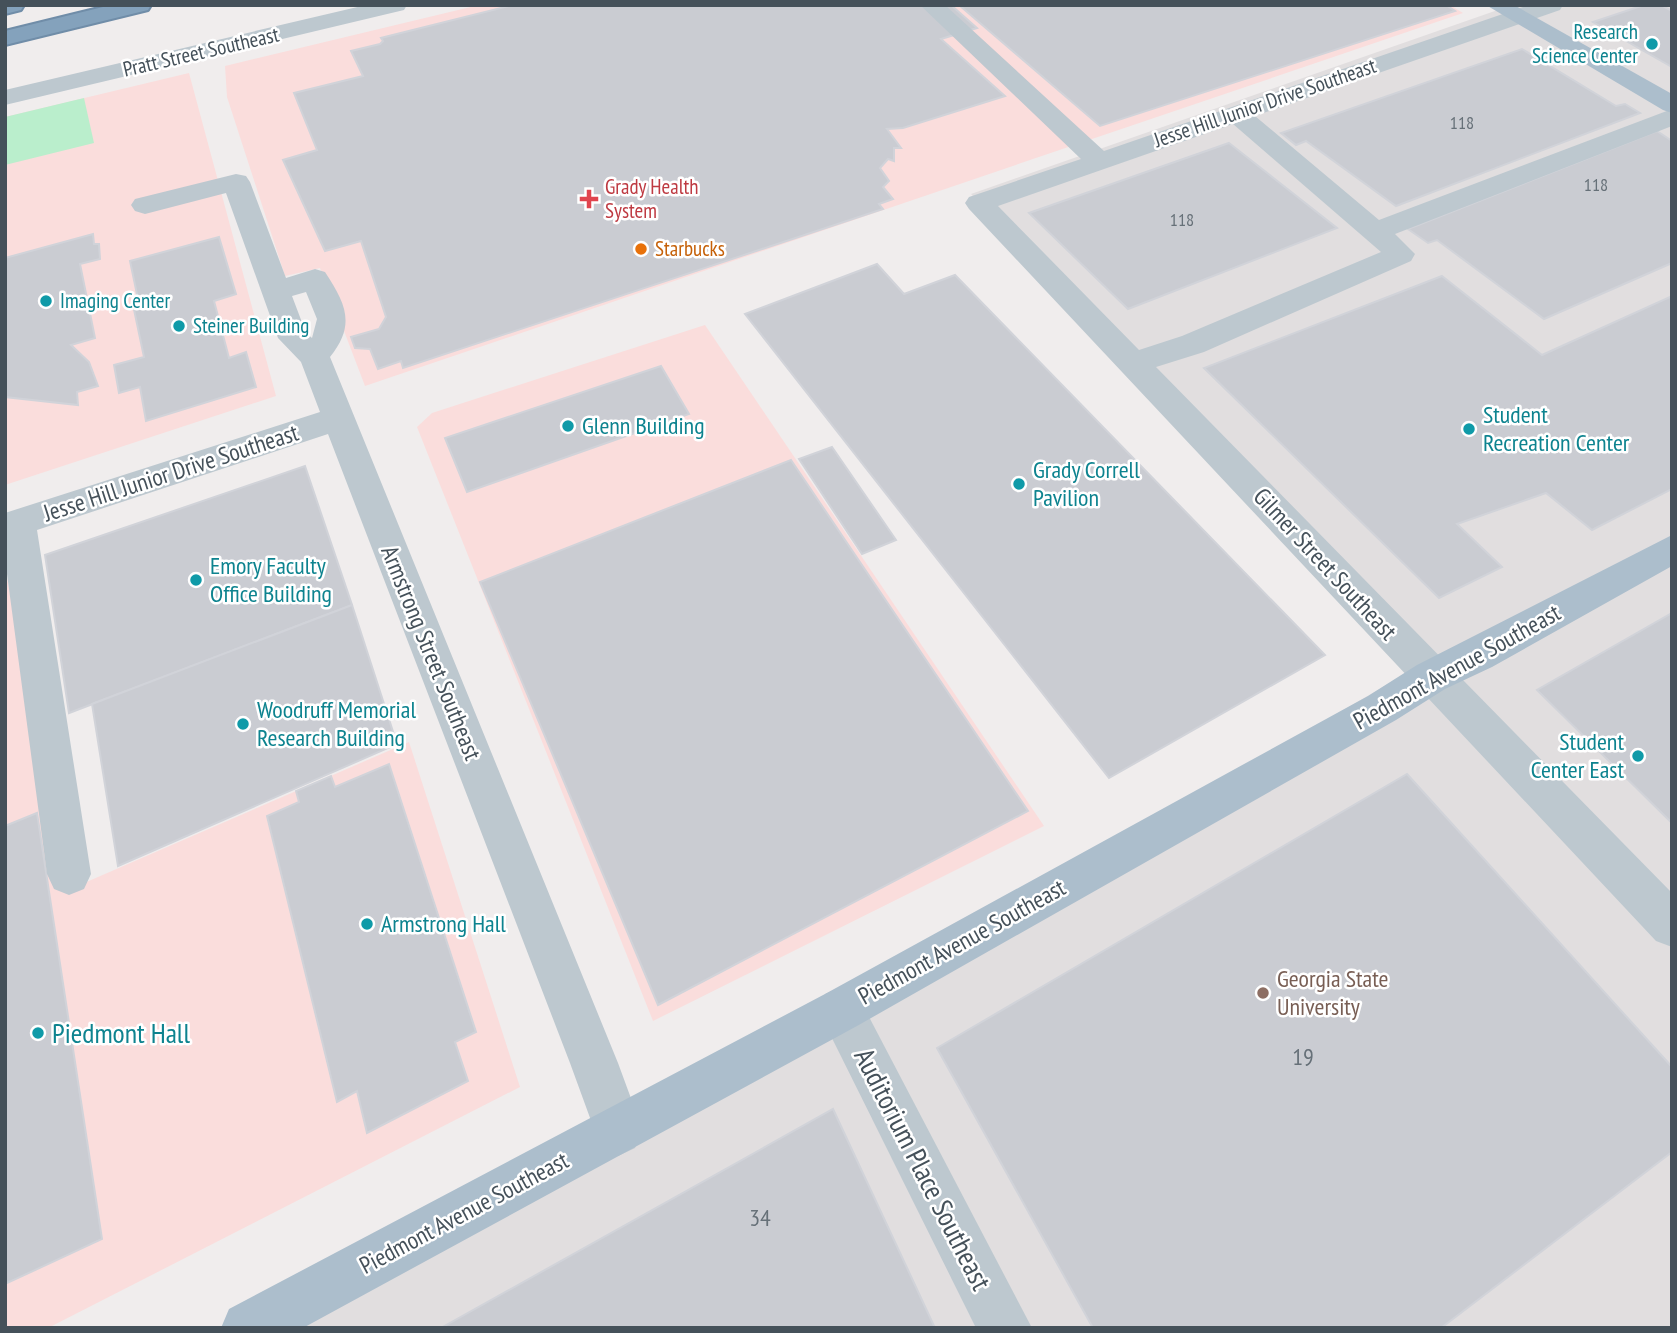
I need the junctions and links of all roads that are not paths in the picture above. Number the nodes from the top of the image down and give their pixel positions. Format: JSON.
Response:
{"nodes":[{"id":1,"x":13,"y":5,"type":"edge"},
{"id":2,"x":140,"y":5,"type":"edge"},
{"id":3,"x":396,"y":5,"type":"edge"},
{"id":4,"x":930,"y":5,"type":"edge"},
{"id":5,"x":1552,"y":5,"type":"edge"},
{"id":6,"x":5,"y":7,"type":"edge"},
{"id":7,"x":1507,"y":10,"type":"edge"},
{"id":8,"x":5,"y":38,"type":"edge"},
{"id":9,"x":5,"y":98,"type":"edge"},
{"id":10,"x":1672,"y":105,"type":"edge"},
{"id":11,"x":1235,"y":113,"type":"junction"},
{"id":12,"x":1672,"y":117,"type":"edge"},
{"id":13,"x":1099,"y":161,"type":"junction"},
{"id":14,"x":979,"y":203,"type":"joint"},
{"id":15,"x":145,"y":205,"type":"dead end"},
{"id":16,"x":1375,"y":232,"type":"junction"},
{"id":17,"x":275,"y":291,"type":"junction"},
{"id":18,"x":314,"y":356,"type":"junction"},
{"id":19,"x":1135,"y":363,"type":"junction"},
{"id":20,"x":337,"y":419,"type":"junction"},
{"id":21,"x":12,"y":525,"type":"edge"},
{"id":22,"x":1672,"y":549,"type":"edge"},
{"id":23,"x":1431,"y":677,"type":"junction"},
{"id":24,"x":69,"y":874,"type":"dead end"},
{"id":25,"x":1672,"y":925,"type":"edge"},
{"id":26,"x":841,"y":1010,"type":"junction"},
{"id":27,"x":618,"y":1131,"type":"junction"},
{"id":28,"x":248,"y":1328,"type":"edge"},
{"id":29,"x":1005,"y":1328,"type":"edge"}],
"edges":[{"from":1,"to":6,"type":"highway"},
{"from":2,"to":8,"type":"highway"},
{"from":3,"to":9,"type":"street","name":"Pratt Street Southeast"},
{"from":4,"to":13,"type":"street"},
{"from":5,"to":7,"type":"street","name":"Jesse Hill Junior Drive Southeast"},
{"from":7,"to":10,"type":"main road"},
{"from":7,"to":11,"type":"street","name":"Jesse Hill Junior Drive Southeast"},
{"from":11,"to":13,"type":"street","name":"Jesse Hill Junior Drive Southeast"},
{"from":11,"to":16,"type":"street"},
{"from":12,"to":16,"type":"street"},
{"from":13,"to":14,"type":"street","name":"Jesse Hill Junior Drive Southeast"},
{"from":14,"to":19,"type":"street","name":"Gilmer Street Southeast"},
{"from":15,"to":17,"type":"street","name":"Armstrong Street Southeast"},
{"from":16,"to":19,"type":"street"},
{"from":17,"to":18,"type":"street","name":"Armstrong Street Southeast"},
{"from":17,"to":18,"type":"street"},
{"from":18,"to":20,"type":"street","name":"Armstrong Street Southeast"},
{"from":19,"to":23,"type":"street","name":"Gilmer Street Southeast"},
{"from":20,"to":21,"type":"street","name":"Jesse Hill Junior Drive Southeast"},
{"from":20,"to":27,"type":"street","name":"Armstrong Street Southeast"},
{"from":21,"to":24,"type":"street"},
{"from":22,"to":23,"type":"main road","name":"Piedmont Avenue Southeast"},
{"from":23,"to":25,"type":"street","name":"Gilmer Street Southeast"},
{"from":23,"to":26,"type":"main road","name":"Piedmont Avenue Southeast"},
{"from":26,"to":27,"type":"main road","name":"Piedmont Avenue Southeast"},
{"from":26,"to":29,"type":"street","name":"Auditorium Place Southeast"},
{"from":27,"to":28,"type":"main road","name":"Piedmont Avenue Southeast"}]}
